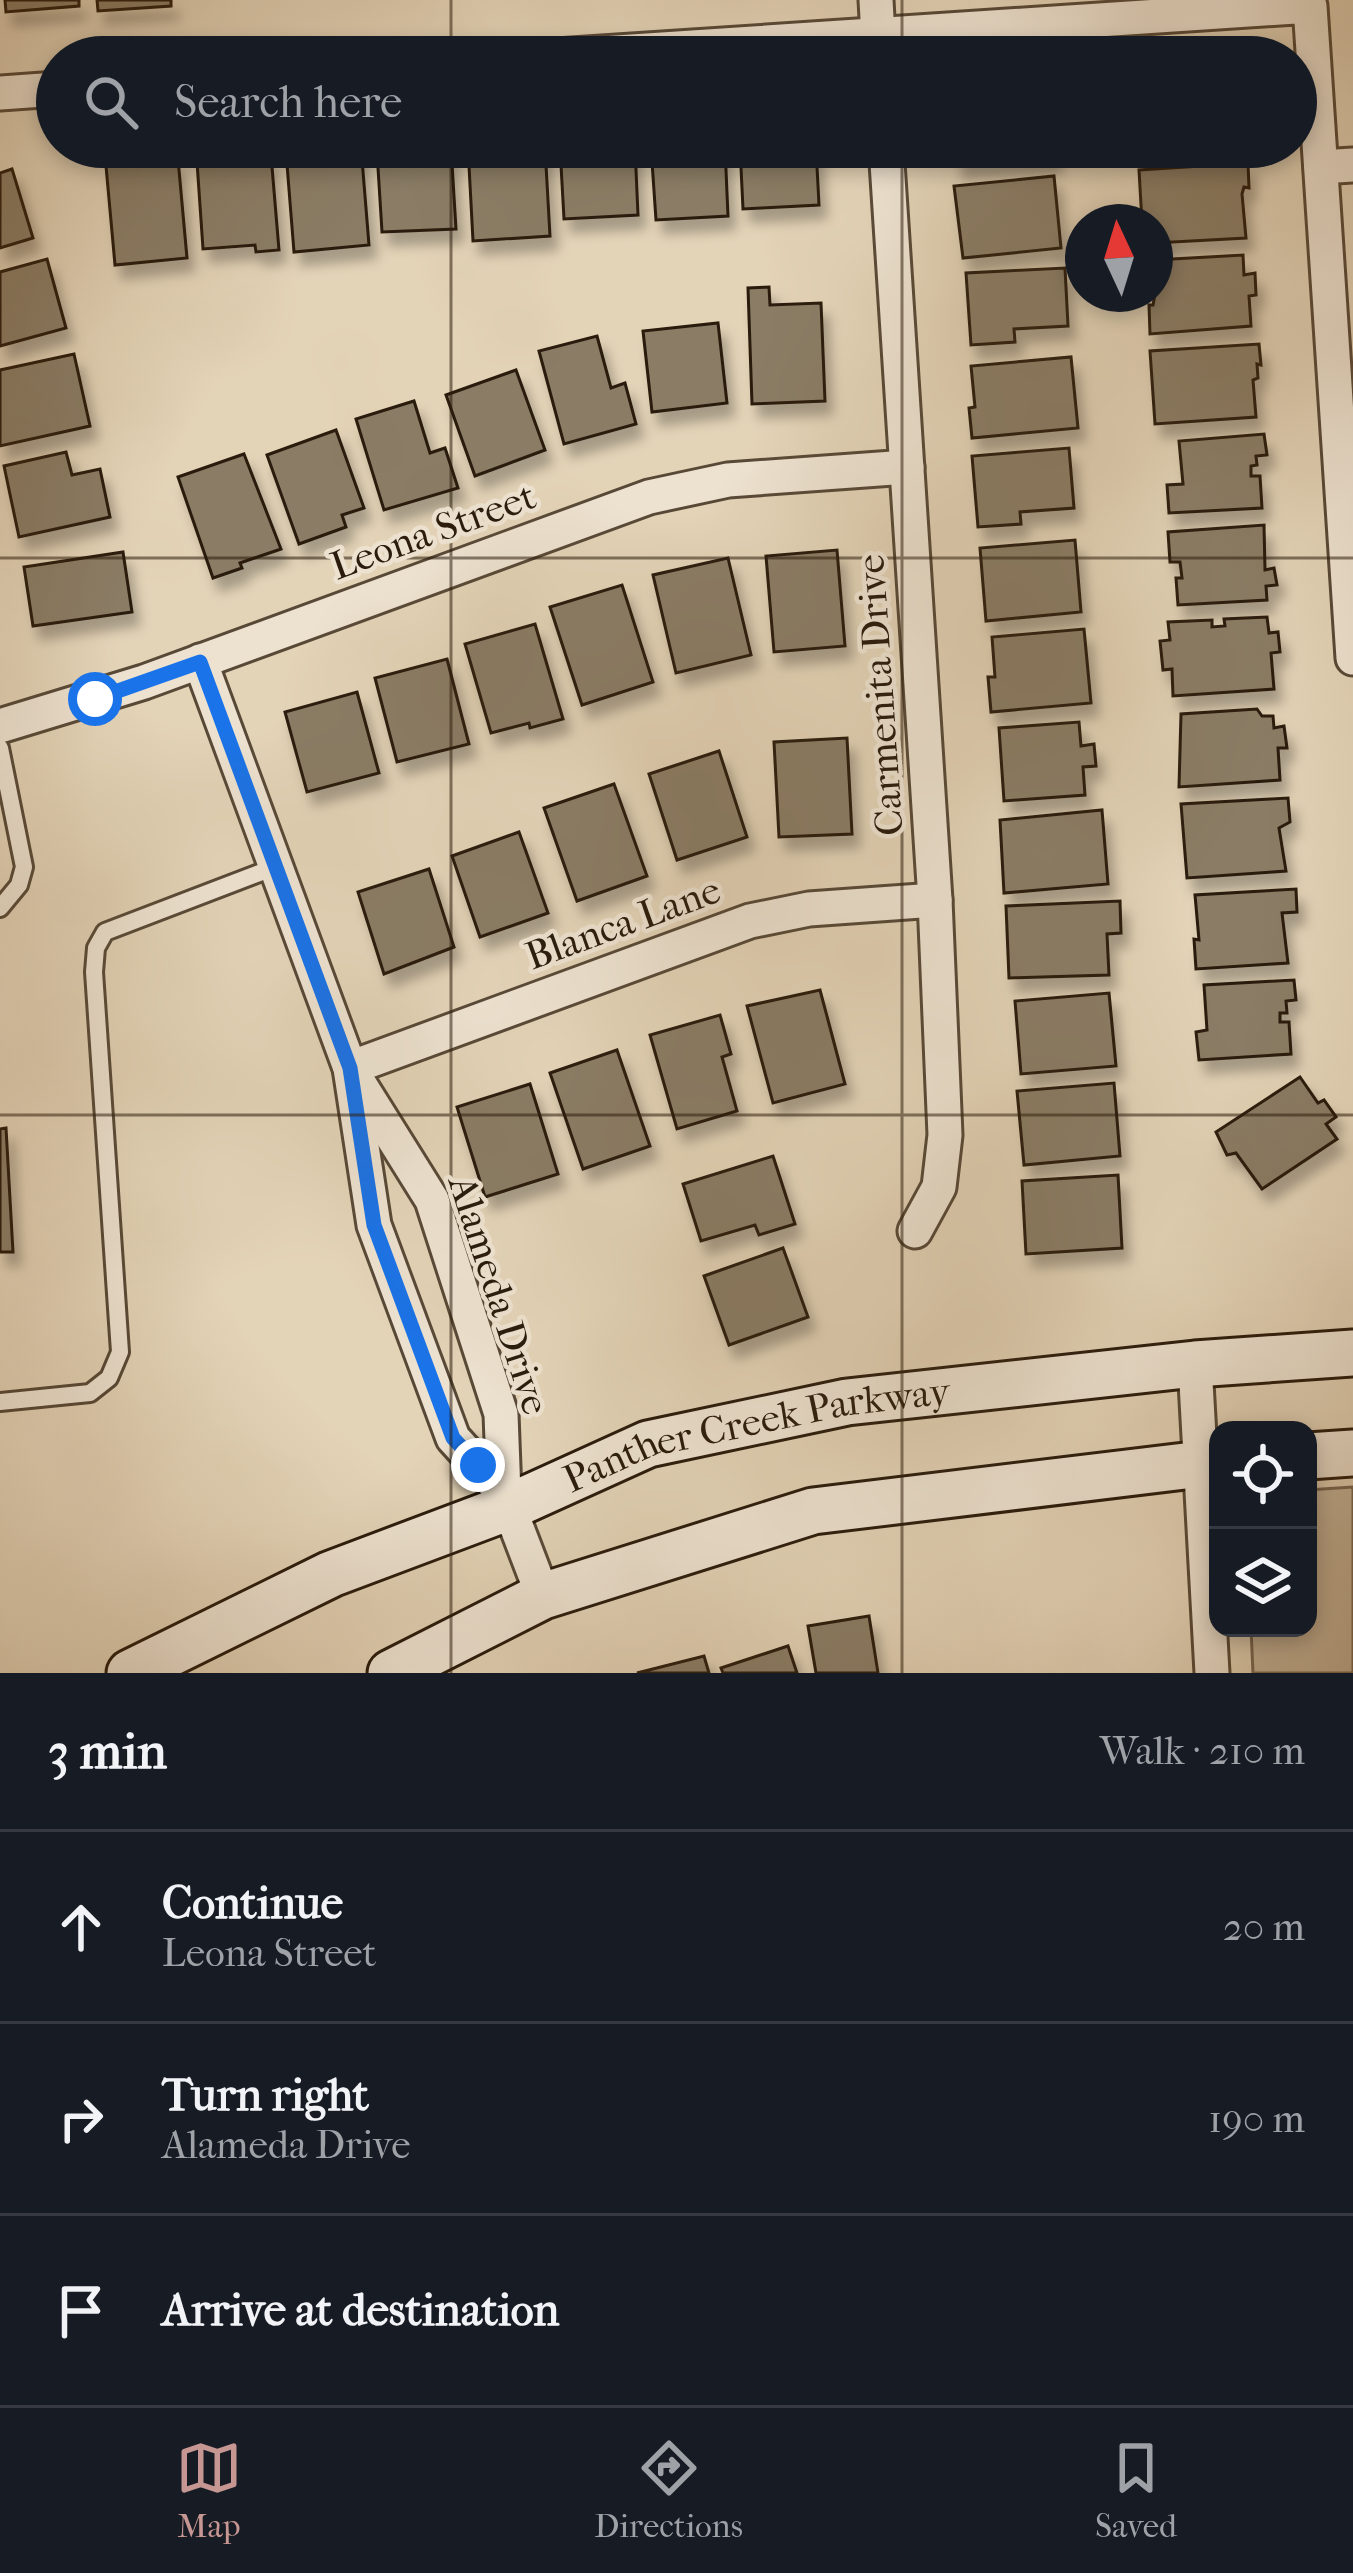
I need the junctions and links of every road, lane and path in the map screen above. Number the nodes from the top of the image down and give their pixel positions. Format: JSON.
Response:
{"nodes":[{"id":1,"x":876,"y":0,"type":"edge"},
{"id":2,"x":878,"y":36,"type":"edge"},
{"id":3,"x":987,"y":36,"type":"edge"},
{"id":4,"x":1315,"y":36,"type":"edge"},
{"id":5,"x":1317,"y":47,"type":"edge"},
{"id":6,"x":36,"y":90,"type":"edge"},
{"id":7,"x":0,"y":93,"type":"edge"},
{"id":8,"x":1337,"y":166,"type":"edge"},
{"id":9,"x":887,"y":168,"type":"edge"},
{"id":10,"x":1345,"y":395,"type":"edge"},
{"id":11,"x":907,"y":467,"type":"junction"},
{"id":12,"x":1352,"y":624,"type":"edge"},
{"id":13,"x":1353,"y":658,"type":"edge"},
{"id":14,"x":200,"y":662,"type":"junction"},
{"id":15,"x":0,"y":726,"type":"edge"},
{"id":16,"x":0,"y":748,"type":"edge"},
{"id":17,"x":20,"y":832,"type":"junction"},
{"id":18,"x":0,"y":835,"type":"edge"},
{"id":19,"x":275,"y":867,"type":"junction"},
{"id":20,"x":935,"y":900,"type":"junction"},
{"id":21,"x":0,"y":908,"type":"edge"},
{"id":22,"x":350,"y":1068,"type":"junction"},
{"id":23,"x":915,"y":1231,"type":"dead end"},
{"id":24,"x":1353,"y":1353,"type":"edge"},
{"id":25,"x":1195,"y":1364,"type":"junction"},
{"id":26,"x":0,"y":1402,"type":"edge"},
{"id":27,"x":1353,"y":1453,"type":"edge"},
{"id":28,"x":1317,"y":1455,"type":"edge"},
{"id":29,"x":1209,"y":1463,"type":"edge"},
{"id":30,"x":507,"y":1501,"type":"junction"},
{"id":31,"x":1210,"y":1529,"type":"edge"},
{"id":32,"x":543,"y":1596,"type":"junction"},
{"id":33,"x":130,"y":1673,"type":"edge"},
{"id":34,"x":391,"y":1673,"type":"edge"},
{"id":35,"x":1212,"y":1673,"type":"edge"}],
"edges":[{"from":1,"to":2,"type":"street"},
{"from":3,"to":4,"type":"street"},
{"from":5,"to":8,"type":"street"},
{"from":6,"to":7,"type":"street"},
{"from":8,"to":10,"type":"street"},
{"from":9,"to":11,"type":"street","name":"Carmenita Drive"},
{"from":10,"to":12,"type":"street"},
{"from":11,"to":14,"type":"street","name":"Leona Street"},
{"from":11,"to":20,"type":"street","name":"Carmenita Drive"},
{"from":12,"to":13,"type":"street"},
{"from":14,"to":15,"type":"street","name":"Leona Street"},
{"from":14,"to":19,"type":"street","name":"Alameda Drive"},
{"from":16,"to":17,"type":"lane"},
{"from":17,"to":18,"type":"lane"},
{"from":17,"to":21,"type":"lane"},
{"from":19,"to":22,"type":"street","name":"Alameda Drive"},
{"from":19,"to":26,"type":"lane"},
{"from":20,"to":22,"type":"street","name":"Blanca Lane"},
{"from":20,"to":23,"type":"street","name":"Carmenita Drive"},
{"from":22,"to":30,"type":"street","name":"Alameda Drive"},
{"from":22,"to":30,"type":"street","name":"Alameda Drive"},
{"from":24,"to":25,"type":"main road","name":"Panther Creek Parkway"},
{"from":25,"to":29,"type":"street"},
{"from":25,"to":30,"type":"main road","name":"Panther Creek Parkway"},
{"from":27,"to":28,"type":"main road"},
{"from":29,"to":32,"type":"main road"},
{"from":30,"to":32,"type":"street","name":"Alameda Drive"},
{"from":30,"to":33,"type":"main road","name":"Panther Creek Parkway"},
{"from":31,"to":35,"type":"street"},
{"from":32,"to":34,"type":"main road"}]}
